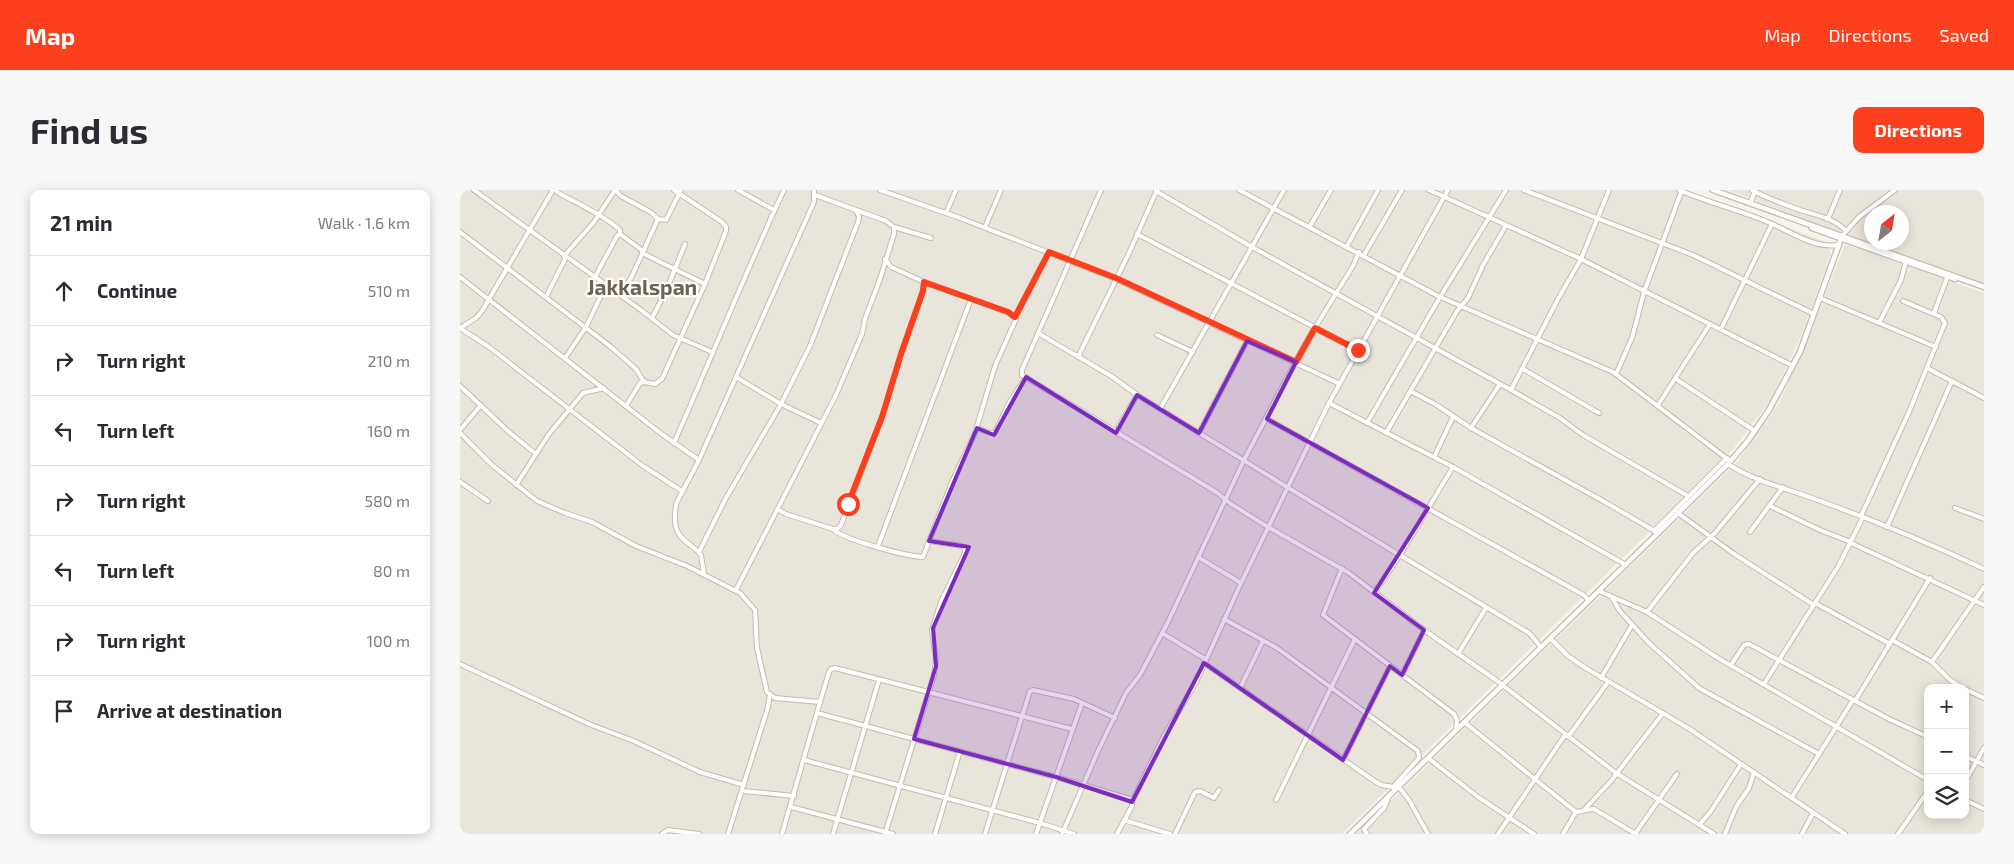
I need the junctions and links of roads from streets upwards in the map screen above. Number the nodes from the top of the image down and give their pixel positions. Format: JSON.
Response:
{"nodes":[{"id":1,"x":474,"y":190,"type":"edge"},
{"id":2,"x":555,"y":190,"type":"edge"},
{"id":3,"x":615,"y":190,"type":"edge"},
{"id":4,"x":674,"y":190,"type":"edge"},
{"id":5,"x":738,"y":190,"type":"edge"},
{"id":6,"x":784,"y":190,"type":"edge"},
{"id":7,"x":814,"y":190,"type":"edge"},
{"id":8,"x":880,"y":190,"type":"edge"},
{"id":9,"x":956,"y":190,"type":"edge"},
{"id":10,"x":1001,"y":190,"type":"edge"},
{"id":11,"x":1099,"y":190,"type":"edge"},
{"id":12,"x":1284,"y":190,"type":"edge"},
{"id":13,"x":1331,"y":190,"type":"edge"},
{"id":14,"x":1378,"y":190,"type":"edge"},
{"id":15,"x":1402,"y":190,"type":"edge"},
{"id":16,"x":1429,"y":190,"type":"edge"},
{"id":17,"x":1448,"y":190,"type":"edge"},
{"id":18,"x":1506,"y":190,"type":"edge"},
{"id":19,"x":1524,"y":190,"type":"edge"},
{"id":20,"x":1609,"y":190,"type":"edge"},
{"id":21,"x":1681,"y":190,"type":"edge"},
{"id":22,"x":1713,"y":190,"type":"edge"},
{"id":23,"x":1728,"y":190,"type":"edge"},
{"id":24,"x":1840,"y":190,"type":"edge"},
{"id":25,"x":1895,"y":190,"type":"edge"},
{"id":26,"x":1157,"y":191,"type":"edge"},
{"id":27,"x":1242,"y":191,"type":"edge"},
{"id":28,"x":1753,"y":191,"type":"edge"},
{"id":29,"x":681,"y":192,"type":"edge"},
{"id":30,"x":1722,"y":194,"type":"junction"},
{"id":31,"x":815,"y":195,"type":"junction"},
{"id":32,"x":1443,"y":196,"type":"junction"},
{"id":33,"x":1750,"y":204,"type":"junction"},
{"id":34,"x":1274,"y":208,"type":"junction"},
{"id":35,"x":774,"y":210,"type":"junction"},
{"id":36,"x":856,"y":210,"type":"junction"},
{"id":37,"x":946,"y":213,"type":"junction"},
{"id":38,"x":599,"y":215,"type":"junction"},
{"id":39,"x":1490,"y":217,"type":"junction"},
{"id":40,"x":1598,"y":218,"type":"junction"},
{"id":41,"x":1828,"y":218,"type":"junction"},
{"id":42,"x":658,"y":219,"type":"junction"},
{"id":43,"x":1505,"y":224,"type":"junction"},
{"id":44,"x":1772,"y":224,"type":"junction"},
{"id":45,"x":1310,"y":226,"type":"junction"},
{"id":46,"x":894,"y":227,"type":"junction"},
{"id":47,"x":985,"y":227,"type":"junction"},
{"id":48,"x":529,"y":230,"type":"junction"},
{"id":49,"x":460,"y":232,"type":"edge"},
{"id":50,"x":620,"y":234,"type":"junction"},
{"id":51,"x":1137,"y":234,"type":"junction"},
{"id":52,"x":1843,"y":235,"type":"junction"},
{"id":53,"x":931,"y":238,"type":"dead end"},
{"id":54,"x":685,"y":244,"type":"dead end"},
{"id":55,"x":1664,"y":244,"type":"junction"},
{"id":56,"x":1347,"y":246,"type":"junction"},
{"id":57,"x":1839,"y":246,"type":"junction"},
{"id":58,"x":1252,"y":247,"type":"junction"},
{"id":59,"x":643,"y":252,"type":"junction"},
{"id":60,"x":1049,"y":252,"type":"junction"},
{"id":61,"x":1359,"y":252,"type":"junction"},
{"id":62,"x":1364,"y":255,"type":"junction"},
{"id":63,"x":565,"y":256,"type":"junction"},
{"id":64,"x":885,"y":259,"type":"junction"},
{"id":65,"x":1581,"y":259,"type":"junction"},
{"id":66,"x":1070,"y":260,"type":"junction"},
{"id":67,"x":1906,"y":261,"type":"junction"},
{"id":68,"x":507,"y":267,"type":"junction"},
{"id":69,"x":674,"y":270,"type":"junction"},
{"id":70,"x":1948,"y":274,"type":"junction"},
{"id":71,"x":1400,"y":275,"type":"junction"},
{"id":72,"x":460,"y":276,"type":"edge"},
{"id":73,"x":595,"y":277,"type":"junction"},
{"id":74,"x":1116,"y":278,"type":"junction"},
{"id":75,"x":1746,"y":281,"type":"junction"},
{"id":76,"x":924,"y":282,"type":"junction"},
{"id":77,"x":1232,"y":283,"type":"junction"},
{"id":78,"x":705,"y":284,"type":"junction"},
{"id":79,"x":606,"y":285,"type":"junction"},
{"id":80,"x":1984,"y":288,"type":"edge"},
{"id":81,"x":1644,"y":292,"type":"junction"},
{"id":82,"x":1336,"y":293,"type":"junction"},
{"id":83,"x":621,"y":296,"type":"junction"},
{"id":84,"x":546,"y":297,"type":"junction"},
{"id":85,"x":1440,"y":297,"type":"junction"},
{"id":86,"x":1820,"y":298,"type":"junction"},
{"id":87,"x":489,"y":299,"type":"junction"},
{"id":88,"x":972,"y":299,"type":"junction"},
{"id":89,"x":1903,"y":301,"type":"dead end"},
{"id":90,"x":1460,"y":307,"type":"junction"},
{"id":91,"x":1934,"y":313,"type":"junction"},
{"id":92,"x":1814,"y":314,"type":"junction"},
{"id":93,"x":1376,"y":316,"type":"junction"},
{"id":94,"x":1015,"y":317,"type":"junction"},
{"id":95,"x":652,"y":318,"type":"junction"},
{"id":96,"x":1210,"y":323,"type":"junction"},
{"id":97,"x":1879,"y":323,"type":"junction"},
{"id":98,"x":1710,"y":324,"type":"junction"},
{"id":99,"x":586,"y":327,"type":"junction"},
{"id":100,"x":460,"y":328,"type":"edge"},
{"id":101,"x":1315,"y":328,"type":"junction"},
{"id":102,"x":1721,"y":329,"type":"junction"},
{"id":103,"x":1038,"y":333,"type":"junction"},
{"id":104,"x":1157,"y":335,"type":"dead end"},
{"id":105,"x":679,"y":338,"type":"junction"},
{"id":106,"x":1416,"y":338,"type":"junction"},
{"id":107,"x":1537,"y":339,"type":"junction"},
{"id":108,"x":1247,"y":341,"type":"junction"},
{"id":109,"x":1936,"y":347,"type":"junction"},
{"id":110,"x":1436,"y":349,"type":"junction"},
{"id":111,"x":1358,"y":350,"type":"junction"},
{"id":112,"x":712,"y":352,"type":"junction"},
{"id":113,"x":1193,"y":352,"type":"junction"},
{"id":114,"x":1078,"y":357,"type":"junction"},
{"id":115,"x":565,"y":358,"type":"junction"},
{"id":116,"x":1296,"y":362,"type":"junction"},
{"id":117,"x":1793,"y":366,"type":"junction"},
{"id":118,"x":1928,"y":368,"type":"junction"},
{"id":119,"x":1523,"y":369,"type":"junction"},
{"id":120,"x":1616,"y":374,"type":"junction"},
{"id":121,"x":736,"y":377,"type":"junction"},
{"id":122,"x":1026,"y":377,"type":"junction"},
{"id":123,"x":1676,"y":379,"type":"junction"},
{"id":124,"x":1952,"y":381,"type":"junction"},
{"id":125,"x":644,"y":382,"type":"junction"},
{"id":126,"x":1340,"y":384,"type":"junction"},
{"id":127,"x":1500,"y":384,"type":"junction"},
{"id":128,"x":460,"y":386,"type":"edge"},
{"id":129,"x":604,"y":388,"type":"junction"},
{"id":130,"x":1511,"y":390,"type":"junction"},
{"id":131,"x":1412,"y":392,"type":"junction"},
{"id":132,"x":1137,"y":395,"type":"junction"},
{"id":133,"x":1984,"y":398,"type":"edge"},
{"id":134,"x":781,"y":404,"type":"junction"},
{"id":135,"x":1329,"y":404,"type":"junction"},
{"id":136,"x":481,"y":405,"type":"junction"},
{"id":137,"x":1658,"y":405,"type":"junction"},
{"id":138,"x":626,"y":406,"type":"junction"},
{"id":139,"x":571,"y":409,"type":"junction"},
{"id":140,"x":1160,"y":409,"type":"junction"},
{"id":141,"x":1599,"y":413,"type":"dead end"},
{"id":142,"x":1453,"y":417,"type":"junction"},
{"id":143,"x":1267,"y":418,"type":"junction"},
{"id":144,"x":822,"y":423,"type":"junction"},
{"id":145,"x":1367,"y":423,"type":"junction"},
{"id":146,"x":977,"y":428,"type":"junction"},
{"id":147,"x":1471,"y":428,"type":"junction"},
{"id":148,"x":1755,"y":431,"type":"junction"},
{"id":149,"x":460,"y":432,"type":"edge"},
{"id":150,"x":1199,"y":433,"type":"junction"},
{"id":151,"x":1386,"y":433,"type":"junction"},
{"id":152,"x":1118,"y":434,"type":"junction"},
{"id":153,"x":674,"y":442,"type":"junction"},
{"id":154,"x":1310,"y":442,"type":"junction"},
{"id":155,"x":536,"y":454,"type":"junction"},
{"id":156,"x":1434,"y":457,"type":"junction"},
{"id":157,"x":699,"y":460,"type":"junction"},
{"id":158,"x":1244,"y":460,"type":"junction"},
{"id":159,"x":1728,"y":461,"type":"junction"},
{"id":160,"x":1453,"y":467,"type":"junction"},
{"id":161,"x":1760,"y":479,"type":"junction"},
{"id":162,"x":460,"y":482,"type":"edge"},
{"id":163,"x":516,"y":484,"type":"junction"},
{"id":164,"x":1783,"y":487,"type":"junction"},
{"id":165,"x":1288,"y":488,"type":"junction"},
{"id":166,"x":682,"y":491,"type":"junction"},
{"id":167,"x":1688,"y":496,"type":"junction"},
{"id":168,"x":1224,"y":499,"type":"junction"},
{"id":169,"x":488,"y":501,"type":"dead end"},
{"id":170,"x":1770,"y":506,"type":"junction"},
{"id":171,"x":1428,"y":508,"type":"junction"},
{"id":172,"x":1955,"y":508,"type":"dead end"},
{"id":173,"x":777,"y":509,"type":"junction"},
{"id":174,"x":1678,"y":513,"type":"junction"},
{"id":175,"x":1862,"y":517,"type":"junction"},
{"id":176,"x":1984,"y":519,"type":"edge"},
{"id":177,"x":1268,"y":527,"type":"junction"},
{"id":178,"x":1888,"y":527,"type":"junction"},
{"id":179,"x":833,"y":528,"type":"junction"},
{"id":180,"x":1656,"y":532,"type":"junction"},
{"id":181,"x":1750,"y":532,"type":"dead end"},
{"id":182,"x":1711,"y":538,"type":"junction"},
{"id":183,"x":929,"y":541,"type":"junction"},
{"id":184,"x":1851,"y":543,"type":"junction"},
{"id":185,"x":878,"y":546,"type":"junction"},
{"id":186,"x":699,"y":552,"type":"junction"},
{"id":187,"x":1400,"y":556,"type":"junction"},
{"id":188,"x":1198,"y":558,"type":"junction"},
{"id":189,"x":1626,"y":565,"type":"junction"},
{"id":190,"x":1342,"y":568,"type":"junction"},
{"id":191,"x":1984,"y":569,"type":"edge"},
{"id":192,"x":704,"y":574,"type":"junction"},
{"id":193,"x":1930,"y":578,"type":"junction"},
{"id":194,"x":1241,"y":582,"type":"junction"},
{"id":195,"x":1984,"y":587,"type":"edge"},
{"id":196,"x":736,"y":590,"type":"junction"},
{"id":197,"x":1599,"y":591,"type":"junction"},
{"id":198,"x":1374,"y":593,"type":"junction"},
{"id":199,"x":1612,"y":597,"type":"junction"},
{"id":200,"x":1590,"y":600,"type":"junction"},
{"id":201,"x":1975,"y":600,"type":"junction"},
{"id":202,"x":1815,"y":604,"type":"junction"},
{"id":203,"x":1984,"y":605,"type":"edge"},
{"id":204,"x":1486,"y":608,"type":"junction"},
{"id":205,"x":1647,"y":612,"type":"junction"},
{"id":206,"x":1224,"y":618,"type":"junction"},
{"id":207,"x":1632,"y":626,"type":"junction"},
{"id":208,"x":1424,"y":630,"type":"junction"},
{"id":209,"x":1162,"y":633,"type":"junction"},
{"id":210,"x":1550,"y":638,"type":"junction"},
{"id":211,"x":1355,"y":640,"type":"junction"},
{"id":212,"x":1263,"y":641,"type":"junction"},
{"id":213,"x":1891,"y":642,"type":"junction"},
{"id":214,"x":1541,"y":647,"type":"junction"},
{"id":215,"x":1458,"y":654,"type":"junction"},
{"id":216,"x":1779,"y":660,"type":"junction"},
{"id":217,"x":1205,"y":661,"type":"junction"},
{"id":218,"x":1932,"y":662,"type":"junction"},
{"id":219,"x":460,"y":664,"type":"edge"},
{"id":220,"x":1730,"y":665,"type":"junction"},
{"id":221,"x":1390,"y":666,"type":"junction"},
{"id":222,"x":1402,"y":675,"type":"junction"},
{"id":223,"x":1601,"y":678,"type":"junction"},
{"id":224,"x":879,"y":680,"type":"junction"},
{"id":225,"x":1608,"y":682,"type":"junction"},
{"id":226,"x":1764,"y":684,"type":"junction"},
{"id":227,"x":1957,"y":684,"type":"edge"},
{"id":228,"x":1502,"y":686,"type":"junction"},
{"id":229,"x":1240,"y":688,"type":"junction"},
{"id":230,"x":1332,"y":688,"type":"junction"},
{"id":231,"x":1969,"y":690,"type":"edge"},
{"id":232,"x":929,"y":693,"type":"junction"},
{"id":233,"x":770,"y":694,"type":"junction"},
{"id":234,"x":1984,"y":698,"type":"edge"},
{"id":235,"x":1854,"y":700,"type":"junction"},
{"id":236,"x":820,"y":702,"type":"junction"},
{"id":237,"x":1082,"y":703,"type":"junction"},
{"id":238,"x":817,"y":713,"type":"junction"},
{"id":239,"x":1366,"y":713,"type":"junction"},
{"id":240,"x":1662,"y":713,"type":"junction"},
{"id":241,"x":1022,"y":717,"type":"junction"},
{"id":242,"x":1114,"y":718,"type":"junction"},
{"id":243,"x":1464,"y":722,"type":"junction"},
{"id":244,"x":866,"y":726,"type":"junction"},
{"id":245,"x":1835,"y":727,"type":"junction"},
{"id":246,"x":1072,"y":729,"type":"junction"},
{"id":247,"x":1456,"y":730,"type":"junction"},
{"id":248,"x":1924,"y":735,"type":"edge"},
{"id":249,"x":1309,"y":736,"type":"junction"},
{"id":250,"x":1567,"y":736,"type":"junction"},
{"id":251,"x":914,"y":739,"type":"junction"},
{"id":252,"x":1984,"y":748,"type":"edge"},
{"id":253,"x":960,"y":751,"type":"junction"},
{"id":254,"x":1819,"y":754,"type":"junction"},
{"id":255,"x":1428,"y":758,"type":"junction"},
{"id":256,"x":1969,"y":758,"type":"edge"},
{"id":257,"x":804,"y":760,"type":"junction"},
{"id":258,"x":1343,"y":760,"type":"junction"},
{"id":259,"x":1976,"y":762,"type":"junction"},
{"id":260,"x":1007,"y":764,"type":"junction"},
{"id":261,"x":1741,"y":764,"type":"junction"},
{"id":262,"x":1984,"y":765,"type":"edge"},
{"id":263,"x":851,"y":772,"type":"junction"},
{"id":264,"x":1754,"y":772,"type":"junction"},
{"id":265,"x":1616,"y":773,"type":"junction"},
{"id":266,"x":1677,"y":774,"type":"dead end"},
{"id":267,"x":1969,"y":775,"type":"edge"},
{"id":268,"x":1056,"y":777,"type":"junction"},
{"id":269,"x":1924,"y":778,"type":"edge"},
{"id":270,"x":1534,"y":780,"type":"junction"},
{"id":271,"x":744,"y":785,"type":"junction"},
{"id":272,"x":1084,"y":785,"type":"junction"},
{"id":273,"x":900,"y":787,"type":"junction"},
{"id":274,"x":1396,"y":787,"type":"junction"},
{"id":275,"x":1219,"y":790,"type":"dead end"},
{"id":276,"x":742,"y":791,"type":"junction"},
{"id":277,"x":794,"y":796,"type":"junction"},
{"id":278,"x":1389,"y":796,"type":"junction"},
{"id":279,"x":1792,"y":797,"type":"junction"},
{"id":280,"x":1924,"y":797,"type":"edge"},
{"id":281,"x":945,"y":798,"type":"junction"},
{"id":282,"x":1276,"y":800,"type":"dead end"},
{"id":283,"x":1658,"y":800,"type":"junction"},
{"id":284,"x":1132,"y":802,"type":"junction"},
{"id":285,"x":1969,"y":802,"type":"edge"},
{"id":286,"x":791,"y":807,"type":"junction"},
{"id":287,"x":1984,"y":809,"type":"edge"},
{"id":288,"x":1585,"y":810,"type":"junction"},
{"id":289,"x":992,"y":811,"type":"junction"},
{"id":290,"x":1576,"y":812,"type":"junction"},
{"id":291,"x":1813,"y":813,"type":"junction"},
{"id":292,"x":1509,"y":818,"type":"junction"},
{"id":293,"x":837,"y":820,"type":"junction"},
{"id":294,"x":1124,"y":820,"type":"junction"},
{"id":295,"x":1040,"y":823,"type":"junction"},
{"id":296,"x":1699,"y":824,"type":"junction"},
{"id":297,"x":1063,"y":832,"type":"edge"},
{"id":298,"x":886,"y":833,"type":"edge"},
{"id":299,"x":662,"y":834,"type":"edge"},
{"id":300,"x":699,"y":834,"type":"edge"},
{"id":301,"x":728,"y":834,"type":"edge"},
{"id":302,"x":782,"y":834,"type":"edge"},
{"id":303,"x":833,"y":834,"type":"edge"},
{"id":304,"x":893,"y":834,"type":"edge"},
{"id":305,"x":935,"y":834,"type":"edge"},
{"id":306,"x":986,"y":834,"type":"edge"},
{"id":307,"x":1036,"y":834,"type":"edge"},
{"id":308,"x":1074,"y":834,"type":"edge"},
{"id":309,"x":1117,"y":834,"type":"edge"},
{"id":310,"x":1170,"y":834,"type":"edge"},
{"id":311,"x":1175,"y":834,"type":"edge"},
{"id":312,"x":1350,"y":834,"type":"edge"},
{"id":313,"x":1367,"y":834,"type":"edge"},
{"id":314,"x":1428,"y":834,"type":"edge"},
{"id":315,"x":1498,"y":834,"type":"edge"},
{"id":316,"x":1534,"y":834,"type":"edge"},
{"id":317,"x":1563,"y":834,"type":"edge"},
{"id":318,"x":1635,"y":834,"type":"edge"},
{"id":319,"x":1714,"y":834,"type":"edge"},
{"id":320,"x":1724,"y":834,"type":"edge"},
{"id":321,"x":1802,"y":834,"type":"edge"},
{"id":322,"x":1846,"y":834,"type":"edge"},
{"id":323,"x":1898,"y":834,"type":"edge"}],
"edges":[{"from":1,"to":48,"type":"street"},
{"from":2,"to":38,"type":"street"},
{"from":2,"to":48,"type":"street"},
{"from":3,"to":38,"type":"street"},
{"from":3,"to":42,"type":"street"},
{"from":4,"to":29,"type":"street"},
{"from":5,"to":35,"type":"street"},
{"from":6,"to":35,"type":"street"},
{"from":7,"to":31,"type":"street"},
{"from":8,"to":37,"type":"street"},
{"from":9,"to":37,"type":"street"},
{"from":10,"to":47,"type":"street"},
{"from":11,"to":66,"type":"street"},
{"from":12,"to":34,"type":"street"},
{"from":13,"to":45,"type":"street"},
{"from":14,"to":56,"type":"street"},
{"from":15,"to":62,"type":"street"},
{"from":16,"to":32,"type":"street"},
{"from":17,"to":32,"type":"street"},
{"from":18,"to":39,"type":"street"},
{"from":19,"to":40,"type":"street"},
{"from":20,"to":40,"type":"street"},
{"from":21,"to":44,"type":"street"},
{"from":21,"to":55,"type":"street"},
{"from":22,"to":30,"type":"street"},
{"from":23,"to":30,"type":"street"},
{"from":24,"to":41,"type":"street"},
{"from":25,"to":52,"type":"street"},
{"from":26,"to":51,"type":"street"},
{"from":26,"to":58,"type":"street"},
{"from":27,"to":34,"type":"street"},
{"from":28,"to":33,"type":"street"},
{"from":28,"to":41,"type":"street"},
{"from":29,"to":42,"type":"street"},
{"from":29,"to":78,"type":"street"},
{"from":30,"to":33,"type":"street"},
{"from":31,"to":36,"type":"street"},
{"from":31,"to":121,"type":"street"},
{"from":32,"to":39,"type":"street"},
{"from":32,"to":71,"type":"street"},
{"from":33,"to":52,"type":"street"},
{"from":34,"to":45,"type":"street"},
{"from":34,"to":58,"type":"street"},
{"from":35,"to":112,"type":"street"},
{"from":36,"to":46,"type":"street"},
{"from":36,"to":134,"type":"street"},
{"from":37,"to":47,"type":"street"},
{"from":38,"to":50,"type":"street"},
{"from":38,"to":63,"type":"street"},
{"from":39,"to":43,"type":"street"},
{"from":39,"to":85,"type":"street"},
{"from":40,"to":55,"type":"street"},
{"from":40,"to":65,"type":"street"},
{"from":41,"to":52,"type":"street"},
{"from":42,"to":59,"type":"street"},
{"from":43,"to":65,"type":"street"},
{"from":43,"to":90,"type":"street"},
{"from":44,"to":57,"type":"street"},
{"from":44,"to":75,"type":"street"},
{"from":45,"to":56,"type":"street"},
{"from":46,"to":53,"type":"street"},
{"from":46,"to":64,"type":"street"},
{"from":47,"to":60,"type":"street"},
{"from":48,"to":63,"type":"street"},
{"from":48,"to":68,"type":"street"},
{"from":49,"to":68,"type":"street"},
{"from":50,"to":59,"type":"street"},
{"from":50,"to":73,"type":"street"},
{"from":51,"to":74,"type":"street"},
{"from":51,"to":77,"type":"street"},
{"from":52,"to":57,"type":"street"},
{"from":52,"to":67,"type":"street"},
{"from":52,"to":70,"type":"street"},
{"from":54,"to":69,"type":"street"},
{"from":55,"to":75,"type":"street"},
{"from":55,"to":81,"type":"street"},
{"from":56,"to":61,"type":"street"},
{"from":57,"to":86,"type":"street"},
{"from":58,"to":77,"type":"street"},
{"from":58,"to":82,"type":"street"},
{"from":59,"to":69,"type":"street"},
{"from":59,"to":83,"type":"street"},
{"from":60,"to":66,"type":"street"},
{"from":60,"to":94,"type":"street"},
{"from":61,"to":62,"type":"street"},
{"from":61,"to":82,"type":"street"},
{"from":62,"to":71,"type":"street"},
{"from":63,"to":73,"type":"street"},
{"from":63,"to":84,"type":"street"},
{"from":64,"to":76,"type":"street"},
{"from":64,"to":144,"type":"street"},
{"from":65,"to":81,"type":"street"},
{"from":65,"to":107,"type":"street"},
{"from":66,"to":74,"type":"street"},
{"from":66,"to":103,"type":"street"},
{"from":67,"to":70,"type":"street"},
{"from":67,"to":97,"type":"street"},
{"from":68,"to":84,"type":"street"},
{"from":68,"to":87,"type":"street"},
{"from":69,"to":78,"type":"street"},
{"from":69,"to":95,"type":"street"},
{"from":70,"to":80,"type":"street"},
{"from":70,"to":91,"type":"street"},
{"from":71,"to":85,"type":"street"},
{"from":71,"to":93,"type":"street"},
{"from":72,"to":87,"type":"street"},
{"from":73,"to":79,"type":"street"},
{"from":74,"to":96,"type":"street"},
{"from":74,"to":114,"type":"street"},
{"from":75,"to":92,"type":"street"},
{"from":75,"to":102,"type":"street"},
{"from":76,"to":88,"type":"street"},
{"from":76,"to":179,"type":"street"},
{"from":77,"to":96,"type":"street"},
{"from":77,"to":101,"type":"street"},
{"from":78,"to":105,"type":"street"},
{"from":79,"to":83,"type":"street"},
{"from":79,"to":99,"type":"street"},
{"from":81,"to":98,"type":"street"},
{"from":81,"to":120,"type":"street"},
{"from":82,"to":93,"type":"street"},
{"from":82,"to":101,"type":"street"},
{"from":83,"to":95,"type":"street"},
{"from":84,"to":99,"type":"street"},
{"from":85,"to":90,"type":"street"},
{"from":85,"to":106,"type":"street"},
{"from":86,"to":92,"type":"street"},
{"from":86,"to":97,"type":"street"},
{"from":87,"to":100,"type":"street"},
{"from":87,"to":115,"type":"street"},
{"from":88,"to":94,"type":"street"},
{"from":88,"to":185,"type":"street"},
{"from":89,"to":91,"type":"street"},
{"from":90,"to":107,"type":"street"},
{"from":90,"to":110,"type":"street"},
{"from":91,"to":109,"type":"street"},
{"from":92,"to":117,"type":"street"},
{"from":93,"to":106,"type":"street"},
{"from":93,"to":111,"type":"street"},
{"from":94,"to":146,"type":"street"},
{"from":95,"to":105,"type":"street"},
{"from":96,"to":108,"type":"street"},
{"from":96,"to":113,"type":"street"},
{"from":97,"to":109,"type":"street"},
{"from":98,"to":102,"type":"street"},
{"from":98,"to":123,"type":"street"},
{"from":99,"to":115,"type":"street"},
{"from":99,"to":125,"type":"street"},
{"from":100,"to":139,"type":"street"},
{"from":101,"to":111,"type":"street"},
{"from":101,"to":116,"type":"street"},
{"from":102,"to":117,"type":"street"},
{"from":103,"to":114,"type":"street"},
{"from":103,"to":122,"type":"street"},
{"from":104,"to":113,"type":"street"},
{"from":105,"to":112,"type":"street"},
{"from":105,"to":125,"type":"street"},
{"from":106,"to":110,"type":"street"},
{"from":106,"to":145,"type":"street"},
{"from":107,"to":119,"type":"street"},
{"from":107,"to":120,"type":"street"},
{"from":108,"to":116,"type":"street"},
{"from":108,"to":150,"type":"street"},
{"from":109,"to":118,"type":"street"},
{"from":110,"to":127,"type":"street"},
{"from":110,"to":131,"type":"street"},
{"from":111,"to":126,"type":"street"},
{"from":112,"to":153,"type":"street"},
{"from":113,"to":140,"type":"street"},
{"from":114,"to":132,"type":"street"},
{"from":115,"to":129,"type":"street"},
{"from":116,"to":126,"type":"street"},
{"from":116,"to":143,"type":"street"},
{"from":117,"to":148,"type":"street"},
{"from":118,"to":124,"type":"street"},
{"from":118,"to":175,"type":"street"},
{"from":119,"to":130,"type":"street"},
{"from":119,"to":141,"type":"street"},
{"from":120,"to":137,"type":"street"},
{"from":121,"to":134,"type":"street"},
{"from":121,"to":157,"type":"street"},
{"from":122,"to":146,"type":"street"},
{"from":122,"to":152,"type":"street"},
{"from":123,"to":137,"type":"street"},
{"from":123,"to":148,"type":"street"},
{"from":124,"to":133,"type":"street"},
{"from":124,"to":178,"type":"street"},
{"from":125,"to":138,"type":"street"},
{"from":126,"to":135,"type":"street"},
{"from":127,"to":130,"type":"street"},
{"from":127,"to":147,"type":"street"},
{"from":128,"to":136,"type":"street"},
{"from":129,"to":138,"type":"street"},
{"from":129,"to":139,"type":"street"},
{"from":130,"to":167,"type":"street"},
{"from":131,"to":142,"type":"street"},
{"from":131,"to":151,"type":"street"},
{"from":132,"to":140,"type":"street"},
{"from":132,"to":152,"type":"street"},
{"from":134,"to":144,"type":"street"},
{"from":134,"to":186,"type":"street"},
{"from":135,"to":145,"type":"street"},
{"from":135,"to":154,"type":"street"},
{"from":136,"to":149,"type":"street"},
{"from":136,"to":155,"type":"street"},
{"from":137,"to":159,"type":"street"},
{"from":138,"to":153,"type":"street"},
{"from":139,"to":155,"type":"street"},
{"from":139,"to":166,"type":"street"},
{"from":140,"to":150,"type":"street"},
{"from":142,"to":147,"type":"street"},
{"from":142,"to":156,"type":"street"},
{"from":143,"to":154,"type":"street"},
{"from":143,"to":158,"type":"street"},
{"from":144,"to":173,"type":"street"},
{"from":145,"to":151,"type":"street"},
{"from":146,"to":183,"type":"street"},
{"from":147,"to":180,"type":"street"},
{"from":148,"to":159,"type":"street"},
{"from":149,"to":163,"type":"street"},
{"from":150,"to":158,"type":"street"},
{"from":151,"to":156,"type":"street"},
{"from":152,"to":168,"type":"street"},
{"from":153,"to":157,"type":"street"},
{"from":154,"to":165,"type":"street"},
{"from":154,"to":171,"type":"street"},
{"from":155,"to":163,"type":"street"},
{"from":156,"to":160,"type":"street"},
{"from":157,"to":166,"type":"street"},
{"from":158,"to":165,"type":"street"},
{"from":158,"to":168,"type":"street"},
{"from":159,"to":161,"type":"street"},
{"from":159,"to":167,"type":"street"},
{"from":159,"to":174,"type":"street"},
{"from":160,"to":171,"type":"street"},
{"from":160,"to":189,"type":"street"},
{"from":161,"to":164,"type":"street"},
{"from":161,"to":182,"type":"street"},
{"from":162,"to":169,"type":"street"},
{"from":163,"to":192,"type":"street"},
{"from":164,"to":170,"type":"street"},
{"from":164,"to":175,"type":"street"},
{"from":165,"to":177,"type":"street"},
{"from":165,"to":187,"type":"street"},
{"from":166,"to":186,"type":"street"},
{"from":167,"to":180,"type":"street"},
{"from":168,"to":177,"type":"street"},
{"from":168,"to":188,"type":"street"},
{"from":170,"to":181,"type":"street"},
{"from":170,"to":184,"type":"street"},
{"from":171,"to":187,"type":"street"},
{"from":171,"to":200,"type":"street"},
{"from":172,"to":176,"type":"street"},
{"from":173,"to":179,"type":"street"},
{"from":173,"to":196,"type":"street"},
{"from":174,"to":180,"type":"street"},
{"from":174,"to":182,"type":"street"},
{"from":175,"to":178,"type":"street"},
{"from":175,"to":184,"type":"street"},
{"from":177,"to":190,"type":"street"},
{"from":177,"to":194,"type":"street"},
{"from":178,"to":191,"type":"street"},
{"from":179,"to":185,"type":"street"},
{"from":180,"to":189,"type":"street"},
{"from":182,"to":202,"type":"street"},
{"from":182,"to":205,"type":"street"},
{"from":183,"to":185,"type":"street"},
{"from":183,"to":232,"type":"street"},
{"from":184,"to":193,"type":"street"},
{"from":184,"to":202,"type":"street"},
{"from":186,"to":192,"type":"street"},
{"from":187,"to":198,"type":"street"},
{"from":187,"to":204,"type":"street"},
{"from":188,"to":194,"type":"street"},
{"from":188,"to":209,"type":"street"},
{"from":189,"to":197,"type":"street"},
{"from":190,"to":198,"type":"street"},
{"from":190,"to":211,"type":"street"},
{"from":192,"to":196,"type":"street"},
{"from":193,"to":201,"type":"street"},
{"from":193,"to":213,"type":"street"},
{"from":194,"to":206,"type":"street"},
{"from":195,"to":201,"type":"street"},
{"from":196,"to":233,"type":"street"},
{"from":197,"to":199,"type":"street"},
{"from":197,"to":200,"type":"street"},
{"from":198,"to":208,"type":"street"},
{"from":199,"to":205,"type":"street"},
{"from":199,"to":207,"type":"street"},
{"from":200,"to":210,"type":"street"},
{"from":201,"to":203,"type":"street"},
{"from":201,"to":218,"type":"street"},
{"from":202,"to":213,"type":"street"},
{"from":202,"to":216,"type":"street"},
{"from":204,"to":214,"type":"street"},
{"from":204,"to":215,"type":"street"},
{"from":205,"to":220,"type":"street"},
{"from":206,"to":212,"type":"street"},
{"from":206,"to":217,"type":"street"},
{"from":207,"to":223,"type":"street"},
{"from":207,"to":254,"type":"street"},
{"from":208,"to":215,"type":"street"},
{"from":208,"to":222,"type":"street"},
{"from":209,"to":217,"type":"street"},
{"from":209,"to":242,"type":"street"},
{"from":210,"to":214,"type":"street"},
{"from":210,"to":223,"type":"street"},
{"from":211,"to":221,"type":"street"},
{"from":211,"to":230,"type":"street"},
{"from":212,"to":229,"type":"street"},
{"from":212,"to":230,"type":"street"},
{"from":213,"to":218,"type":"street"},
{"from":213,"to":235,"type":"street"},
{"from":214,"to":228,"type":"street"},
{"from":215,"to":228,"type":"street"},
{"from":216,"to":220,"type":"street"},
{"from":216,"to":226,"type":"street"},
{"from":216,"to":235,"type":"street"},
{"from":217,"to":229,"type":"street"},
{"from":217,"to":284,"type":"street"},
{"from":218,"to":227,"type":"street"},
{"from":219,"to":271,"type":"street"},
{"from":220,"to":226,"type":"street"},
{"from":221,"to":222,"type":"street"},
{"from":221,"to":239,"type":"street"},
{"from":222,"to":247,"type":"street"},
{"from":223,"to":225,"type":"street"},
{"from":224,"to":232,"type":"street"},
{"from":224,"to":236,"type":"street"},
{"from":224,"to":244,"type":"street"},
{"from":225,"to":240,"type":"street"},
{"from":225,"to":250,"type":"street"},
{"from":226,"to":245,"type":"street"},
{"from":228,"to":243,"type":"street"},
{"from":228,"to":250,"type":"street"},
{"from":229,"to":249,"type":"street"},
{"from":230,"to":239,"type":"street"},
{"from":230,"to":249,"type":"street"},
{"from":231,"to":234,"type":"street"},
{"from":232,"to":241,"type":"street"},
{"from":232,"to":251,"type":"street"},
{"from":233,"to":236,"type":"street"},
{"from":233,"to":271,"type":"street"},
{"from":235,"to":245,"type":"street"},
{"from":235,"to":248,"type":"street"},
{"from":236,"to":238,"type":"street"},
{"from":237,"to":241,"type":"street"},
{"from":237,"to":242,"type":"street"},
{"from":237,"to":246,"type":"street"},
{"from":238,"to":244,"type":"street"},
{"from":238,"to":257,"type":"street"},
{"from":239,"to":258,"type":"street"},
{"from":239,"to":274,"type":"street"},
{"from":240,"to":261,"type":"street"},
{"from":240,"to":265,"type":"street"},
{"from":241,"to":246,"type":"street"},
{"from":241,"to":260,"type":"street"},
{"from":242,"to":272,"type":"street"},
{"from":243,"to":247,"type":"street"},
{"from":243,"to":270,"type":"street"},
{"from":244,"to":251,"type":"street"},
{"from":244,"to":263,"type":"street"},
{"from":245,"to":254,"type":"street"},
{"from":245,"to":269,"type":"street"},
{"from":246,"to":268,"type":"street"},
{"from":247,"to":255,"type":"street"},
{"from":249,"to":258,"type":"street"},
{"from":249,"to":282,"type":"street"},
{"from":250,"to":265,"type":"street"},
{"from":250,"to":270,"type":"street"},
{"from":251,"to":253,"type":"street"},
{"from":251,"to":273,"type":"street"},
{"from":252,"to":259,"type":"street"},
{"from":253,"to":260,"type":"street"},
{"from":253,"to":281,"type":"street"},
{"from":254,"to":279,"type":"street"},
{"from":255,"to":274,"type":"street"},
{"from":255,"to":292,"type":"street"},
{"from":256,"to":259,"type":"street"},
{"from":257,"to":263,"type":"street"},
{"from":257,"to":277,"type":"street"},
{"from":258,"to":274,"type":"street"},
{"from":259,"to":262,"type":"street"},
{"from":259,"to":267,"type":"street"},
{"from":260,"to":268,"type":"street"},
{"from":260,"to":289,"type":"street"},
{"from":261,"to":264,"type":"street"},
{"from":261,"to":296,"type":"street"},
{"from":263,"to":273,"type":"street"},
{"from":263,"to":293,"type":"street"},
{"from":264,"to":279,"type":"street"},
{"from":264,"to":320,"type":"street"},
{"from":265,"to":283,"type":"street"},
{"from":265,"to":288,"type":"street"},
{"from":266,"to":283,"type":"street"},
{"from":268,"to":272,"type":"street"},
{"from":268,"to":295,"type":"street"},
{"from":270,"to":290,"type":"street"},
{"from":270,"to":292,"type":"street"},
{"from":271,"to":276,"type":"street"},
{"from":272,"to":284,"type":"street"},
{"from":272,"to":297,"type":"street"},
{"from":273,"to":281,"type":"street"},
{"from":273,"to":298,"type":"street"},
{"from":274,"to":278,"type":"street"},
{"from":274,"to":314,"type":"street"},
{"from":275,"to":311,"type":"street"},
{"from":276,"to":277,"type":"street"},
{"from":276,"to":301,"type":"street"},
{"from":277,"to":286,"type":"street"},
{"from":278,"to":312,"type":"street"},
{"from":278,"to":313,"type":"street"},
{"from":279,"to":291,"type":"street"},
{"from":280,"to":323,"type":"street"},
{"from":281,"to":289,"type":"street"},
{"from":281,"to":305,"type":"street"},
{"from":283,"to":296,"type":"street"},
{"from":283,"to":318,"type":"street"},
{"from":284,"to":294,"type":"street"},
{"from":285,"to":287,"type":"street"},
{"from":286,"to":293,"type":"street"},
{"from":286,"to":302,"type":"street"},
{"from":288,"to":290,"type":"street"},
{"from":288,"to":318,"type":"street"},
{"from":289,"to":295,"type":"street"},
{"from":289,"to":306,"type":"street"},
{"from":290,"to":317,"type":"street"},
{"from":291,"to":321,"type":"street"},
{"from":291,"to":322,"type":"street"},
{"from":292,"to":315,"type":"street"},
{"from":292,"to":316,"type":"street"},
{"from":293,"to":298,"type":"street"},
{"from":293,"to":303,"type":"street"},
{"from":294,"to":309,"type":"street"},
{"from":294,"to":310,"type":"street"},
{"from":295,"to":297,"type":"street"},
{"from":295,"to":307,"type":"street"},
{"from":296,"to":319,"type":"street"},
{"from":297,"to":308,"type":"street"},
{"from":298,"to":304,"type":"street"},
{"from":299,"to":300,"type":"street"}]}
